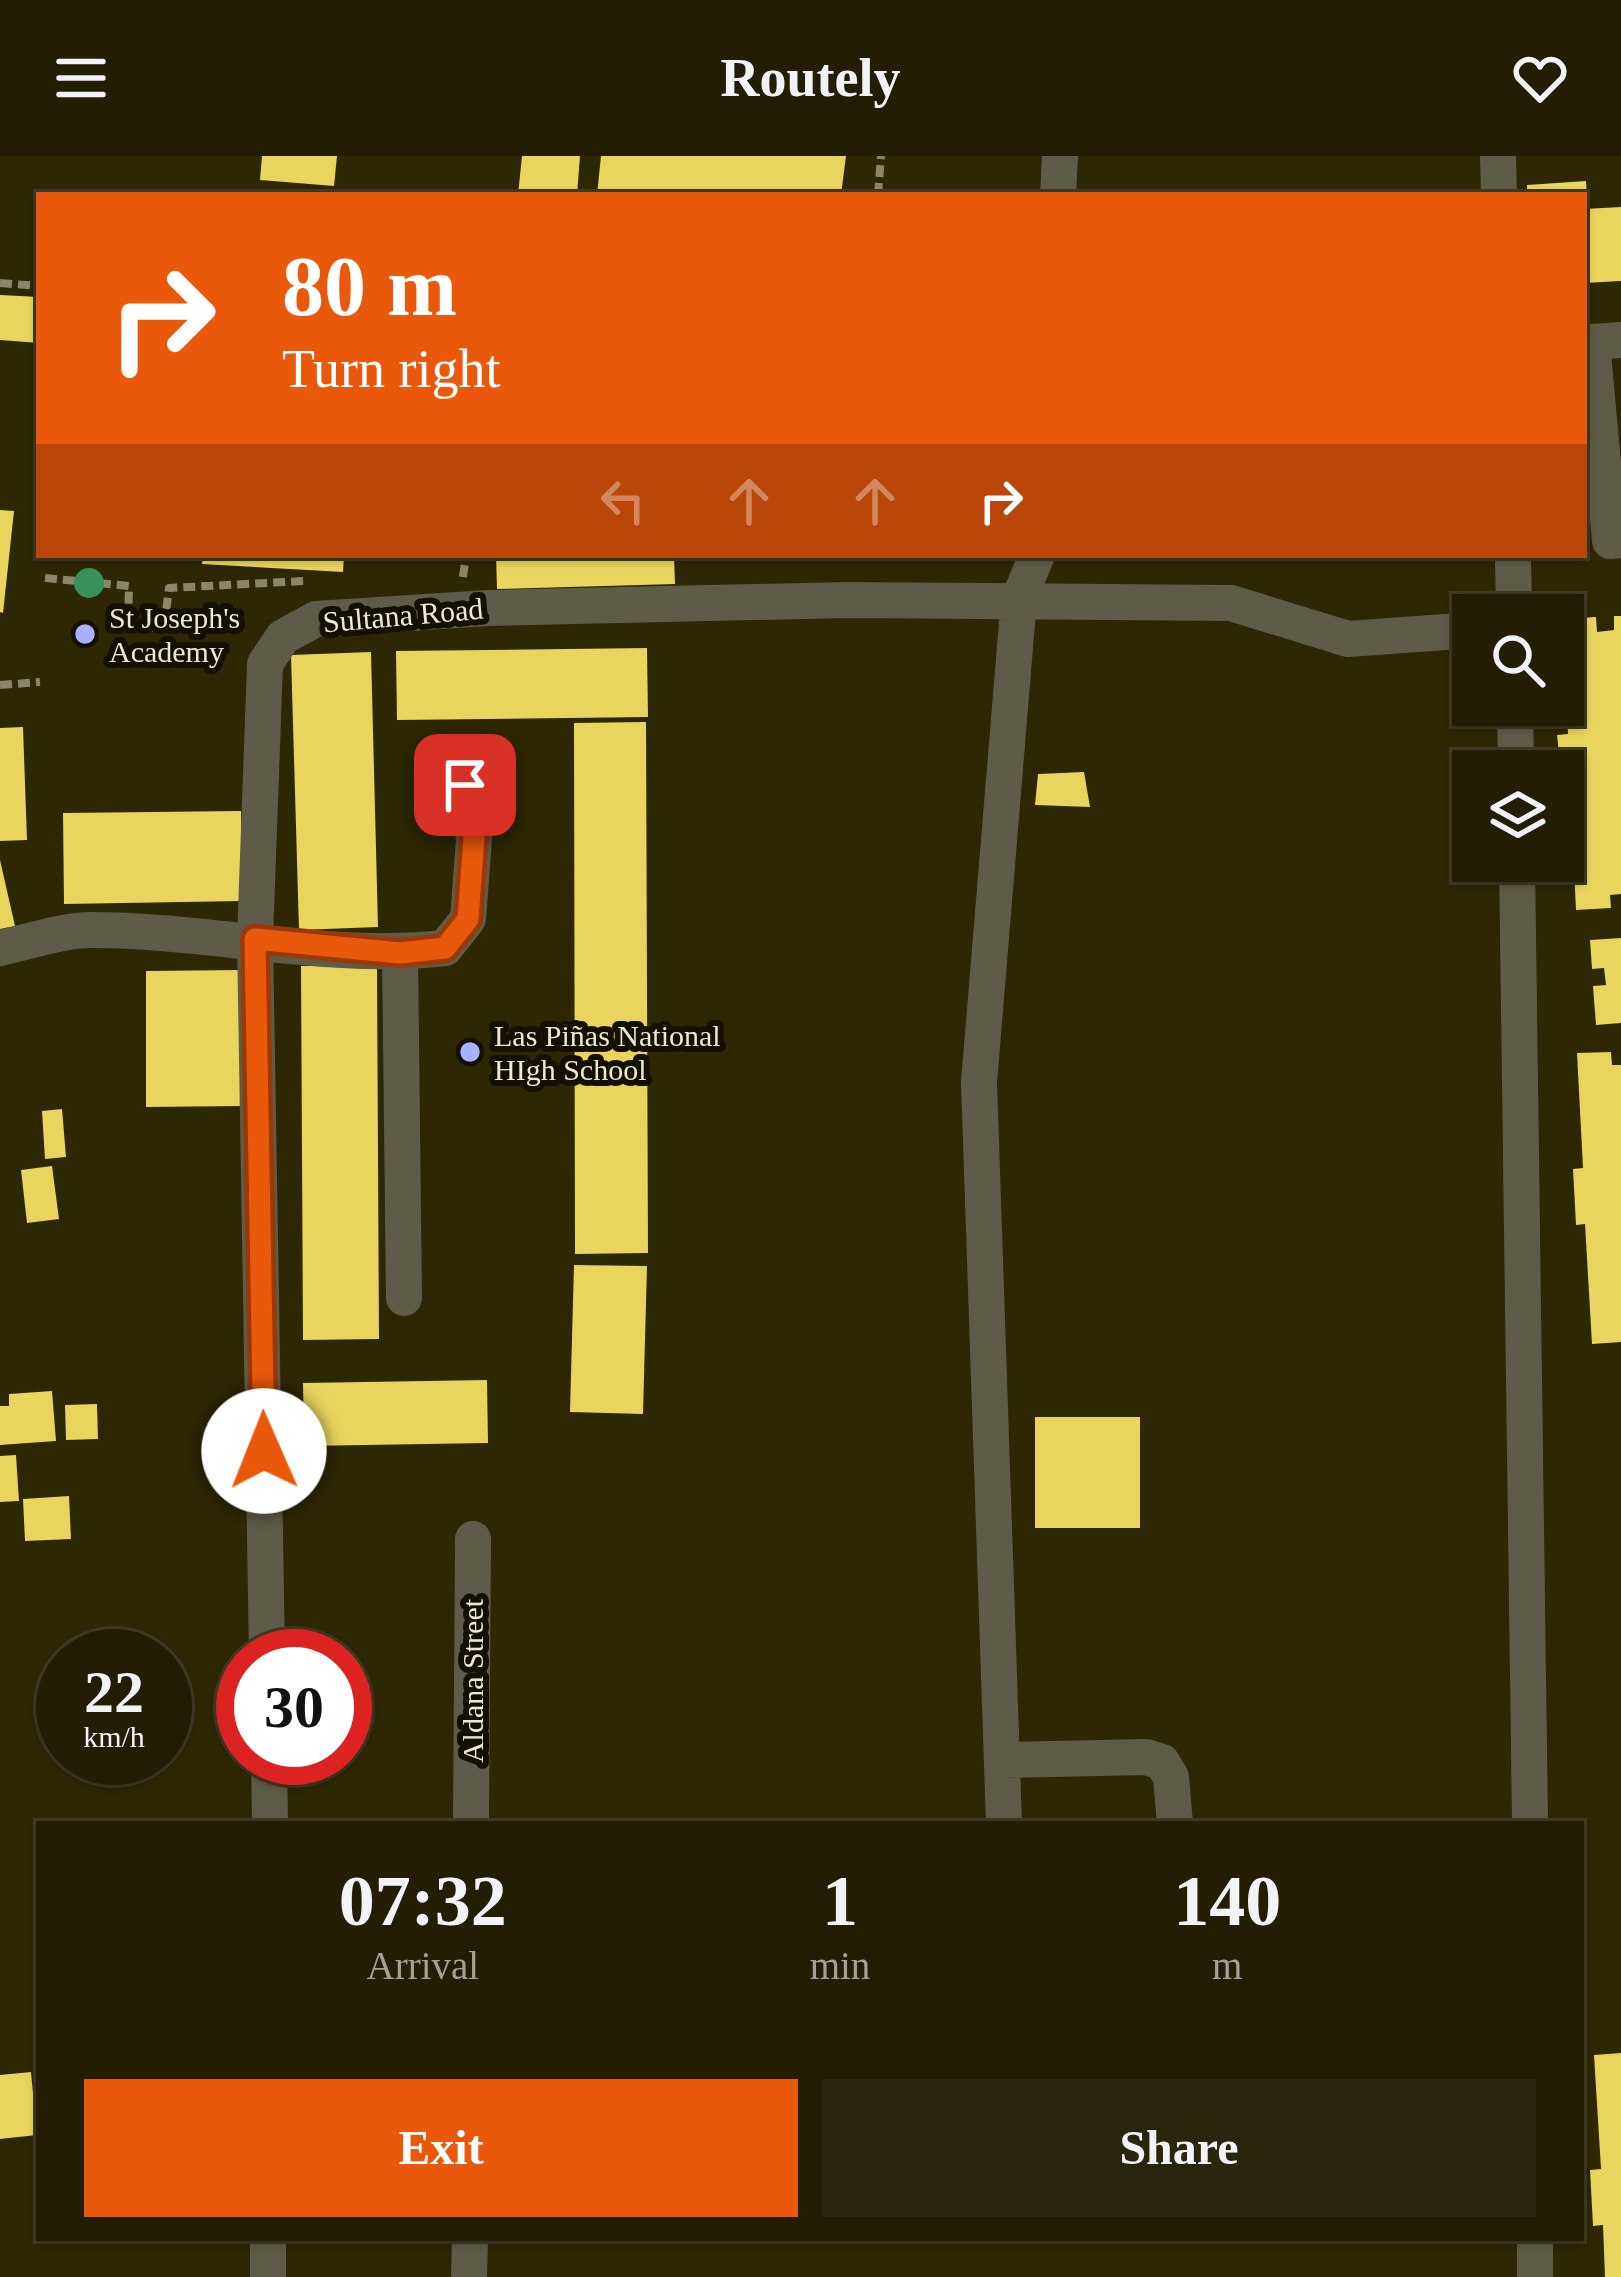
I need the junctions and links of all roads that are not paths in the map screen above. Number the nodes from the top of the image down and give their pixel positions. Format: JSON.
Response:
{"nodes":[{"id":1,"x":1060,"y":156,"type":"edge"},
{"id":2,"x":1498,"y":156,"type":"edge"},
{"id":3,"x":1058,"y":192,"type":"edge"},
{"id":4,"x":1499,"y":192,"type":"edge"},
{"id":5,"x":1621,"y":340,"type":"edge"},
{"id":6,"x":1611,"y":448,"type":"edge"},
{"id":7,"x":1621,"y":540,"type":"edge"},
{"id":8,"x":1036,"y":558,"type":"edge"},
{"id":9,"x":1514,"y":558,"type":"edge"},
{"id":10,"x":1514,"y":594,"type":"edge"},
{"id":11,"x":1019,"y":599,"type":"junction"},
{"id":12,"x":1452,"y":631,"type":"edge"},
{"id":13,"x":465,"y":785,"type":"dead end"},
{"id":14,"x":1517,"y":882,"type":"edge"},
{"id":15,"x":255,"y":939,"type":"junction"},
{"id":16,"x":0,"y":948,"type":"edge"},
{"id":17,"x":400,"y":953,"type":"junction"},
{"id":18,"x":404,"y":1298,"type":"dead end"},
{"id":19,"x":473,"y":1539,"type":"dead end"},
{"id":20,"x":267,"y":1629,"type":"edge"},
{"id":21,"x":1003,"y":1760,"type":"junction"},
{"id":22,"x":269,"y":1785,"type":"edge"},
{"id":23,"x":270,"y":1821,"type":"edge"},
{"id":24,"x":471,"y":1821,"type":"edge"},
{"id":25,"x":1004,"y":1821,"type":"edge"},
{"id":26,"x":1175,"y":1821,"type":"edge"},
{"id":27,"x":1530,"y":1821,"type":"edge"},
{"id":28,"x":268,"y":2241,"type":"edge"},
{"id":29,"x":470,"y":2241,"type":"edge"},
{"id":30,"x":1535,"y":2241,"type":"edge"},
{"id":31,"x":268,"y":2277,"type":"edge"},
{"id":32,"x":470,"y":2277,"type":"edge"},
{"id":33,"x":1535,"y":2277,"type":"edge"}],
"edges":[{"from":1,"to":3,"type":"street"},
{"from":2,"to":4,"type":"street"},
{"from":5,"to":6,"type":"street"},
{"from":6,"to":7,"type":"street"},
{"from":8,"to":11,"type":"street"},
{"from":9,"to":10,"type":"street"},
{"from":11,"to":12,"type":"street","name":"Sultana Road"},
{"from":11,"to":15,"type":"street","name":"Sultana Road"},
{"from":11,"to":21,"type":"street"},
{"from":13,"to":17,"type":"street"},
{"from":14,"to":27,"type":"street"},
{"from":15,"to":16,"type":"street"},
{"from":15,"to":17,"type":"street"},
{"from":15,"to":20,"type":"street","name":"Sultana Road"},
{"from":17,"to":18,"type":"street"},
{"from":19,"to":24,"type":"street","name":"Aldana Street"},
{"from":21,"to":25,"type":"street"},
{"from":21,"to":26,"type":"street"},
{"from":22,"to":23,"type":"street"},
{"from":28,"to":31,"type":"street"},
{"from":29,"to":32,"type":"street"},
{"from":30,"to":33,"type":"street"}]}
